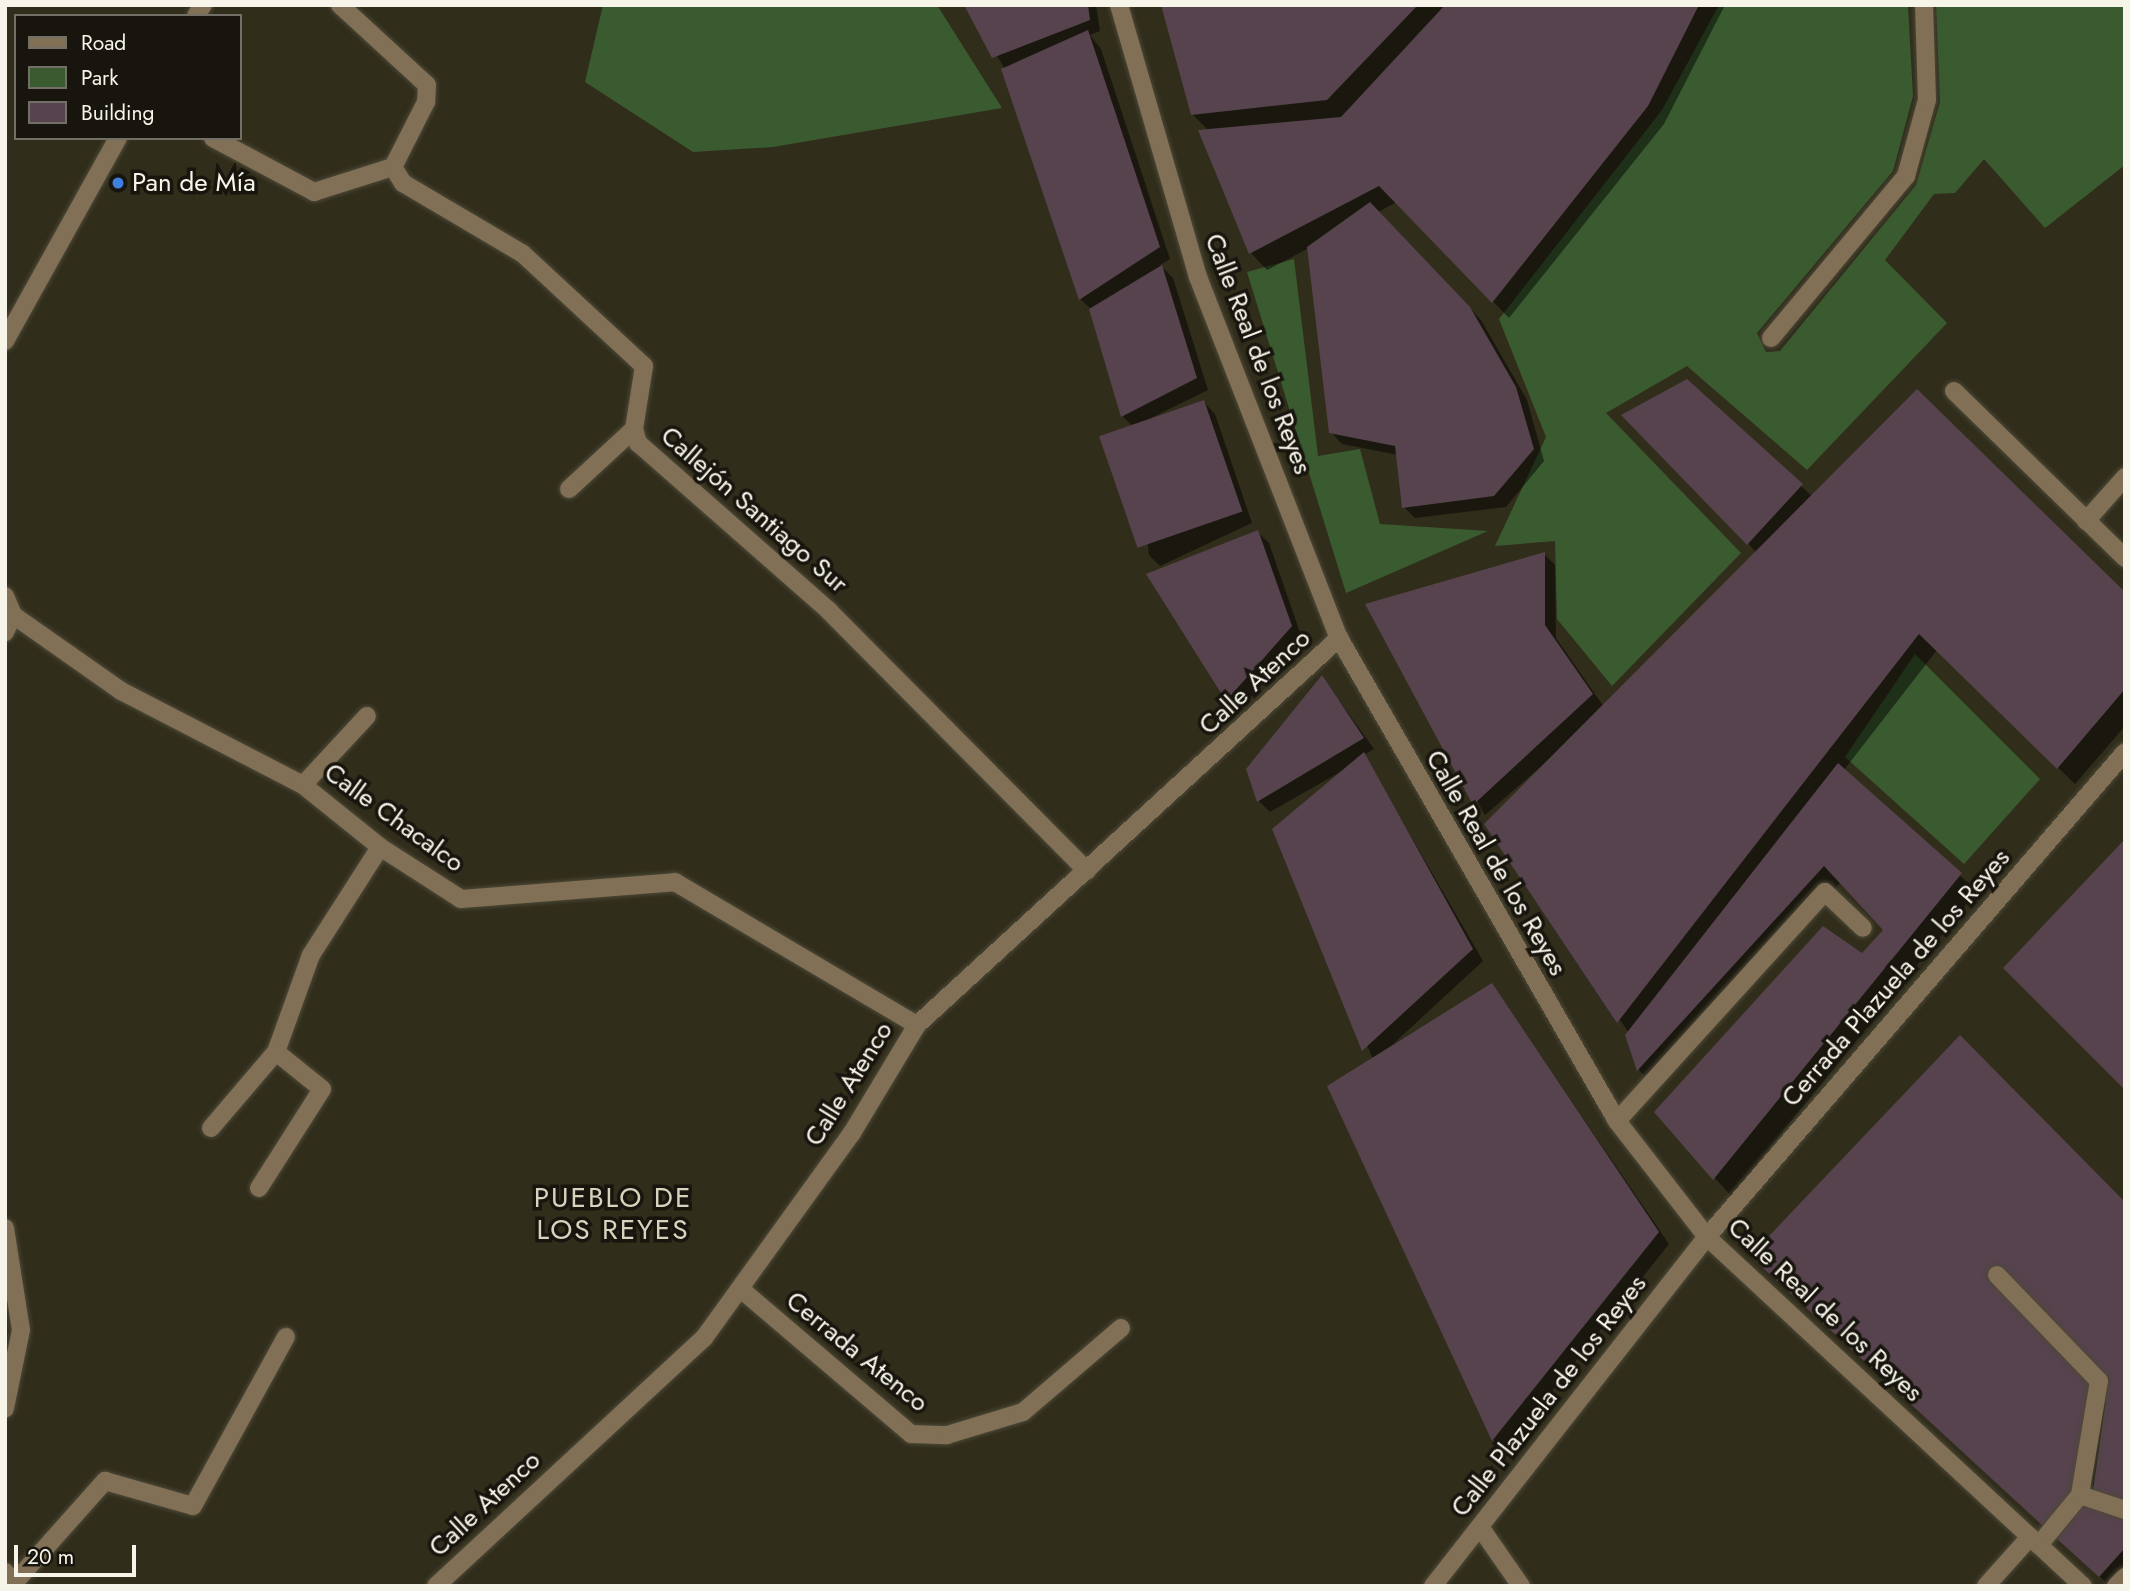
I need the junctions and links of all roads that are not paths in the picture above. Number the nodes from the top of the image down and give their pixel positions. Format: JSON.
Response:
{"nodes":[{"id":1,"x":340,"y":5,"type":"edge"},
{"id":2,"x":1119,"y":5,"type":"edge"},
{"id":3,"x":1924,"y":5,"type":"edge"},
{"id":4,"x":117,"y":140,"type":"edge"},
{"id":5,"x":217,"y":140,"type":"edge"},
{"id":6,"x":393,"y":167,"type":"junction"},
{"id":7,"x":1771,"y":338,"type":"dead end"},
{"id":8,"x":5,"y":341,"type":"edge"},
{"id":9,"x":1954,"y":391,"type":"dead end"},
{"id":10,"x":634,"y":429,"type":"junction"},
{"id":11,"x":2125,"y":477,"type":"edge"},
{"id":12,"x":569,"y":489,"type":"dead end"},
{"id":13,"x":2085,"y":521,"type":"junction"},
{"id":14,"x":2125,"y":558,"type":"edge"},
{"id":15,"x":5,"y":596,"type":"edge"},
{"id":16,"x":13,"y":615,"type":"junction"},
{"id":17,"x":5,"y":632,"type":"edge"},
{"id":18,"x":1339,"y":638,"type":"junction"},
{"id":19,"x":367,"y":716,"type":"dead end"},
{"id":20,"x":2125,"y":752,"type":"edge"},
{"id":21,"x":303,"y":785,"type":"junction"},
{"id":22,"x":380,"y":846,"type":"junction"},
{"id":23,"x":1087,"y":871,"type":"junction"},
{"id":24,"x":1863,"y":928,"type":"dead end"},
{"id":25,"x":917,"y":1025,"type":"junction"},
{"id":26,"x":276,"y":1052,"type":"junction"},
{"id":27,"x":1617,"y":1121,"type":"junction"},
{"id":28,"x":211,"y":1128,"type":"dead end"},
{"id":29,"x":259,"y":1188,"type":"dead end"},
{"id":30,"x":5,"y":1228,"type":"edge"},
{"id":31,"x":1707,"y":1237,"type":"junction"},
{"id":32,"x":1997,"y":1275,"type":"dead end"},
{"id":33,"x":743,"y":1291,"type":"junction"},
{"id":34,"x":1121,"y":1328,"type":"dead end"},
{"id":35,"x":286,"y":1337,"type":"dead end"},
{"id":36,"x":5,"y":1408,"type":"edge"},
{"id":37,"x":2080,"y":1494,"type":"junction"},
{"id":38,"x":2125,"y":1510,"type":"edge"},
{"id":39,"x":1480,"y":1527,"type":"junction"},
{"id":40,"x":2035,"y":1541,"type":"junction"},
{"id":41,"x":2125,"y":1577,"type":"edge"},
{"id":42,"x":12,"y":1580,"type":"edge"},
{"id":43,"x":436,"y":1586,"type":"edge"},
{"id":44,"x":1433,"y":1586,"type":"edge"},
{"id":45,"x":1521,"y":1586,"type":"edge"},
{"id":46,"x":1986,"y":1586,"type":"edge"},
{"id":47,"x":2083,"y":1586,"type":"edge"},
{"id":48,"x":2116,"y":1586,"type":"edge"}],
"edges":[{"from":1,"to":6,"type":"street"},
{"from":2,"to":18,"type":"street","name":"Calle Real de los Reyes"},
{"from":3,"to":7,"type":"street"},
{"from":4,"to":8,"type":"street"},
{"from":5,"to":6,"type":"street"},
{"from":6,"to":10,"type":"street","name":"Callejón Santiago Sur"},
{"from":9,"to":13,"type":"street"},
{"from":10,"to":12,"type":"street"},
{"from":10,"to":23,"type":"street","name":"Callejón Santiago Sur"},
{"from":11,"to":13,"type":"street"},
{"from":13,"to":14,"type":"street"},
{"from":15,"to":16,"type":"street"},
{"from":16,"to":17,"type":"street"},
{"from":16,"to":21,"type":"street","name":"Calle Chacalco"},
{"from":18,"to":23,"type":"street","name":"Calle Atenco"},
{"from":18,"to":27,"type":"street","name":"Calle Real de los Reyes"},
{"from":19,"to":21,"type":"street"},
{"from":20,"to":31,"type":"street","name":"Cerrada Plazuela de los Reyes"},
{"from":21,"to":22,"type":"street","name":"Calle Chacalco"},
{"from":22,"to":25,"type":"street","name":"Calle Chacalco"},
{"from":22,"to":26,"type":"street"},
{"from":23,"to":25,"type":"street","name":"Calle Atenco"},
{"from":24,"to":27,"type":"street"},
{"from":25,"to":33,"type":"street","name":"Calle Atenco"},
{"from":26,"to":28,"type":"street"},
{"from":26,"to":29,"type":"street"},
{"from":27,"to":31,"type":"street","name":"Calle Real de los Reyes"},
{"from":30,"to":36,"type":"street"},
{"from":31,"to":39,"type":"street","name":"Calle Plazuela de los Reyes"},
{"from":31,"to":40,"type":"street","name":"Calle Real de los Reyes"},
{"from":32,"to":37,"type":"street"},
{"from":33,"to":34,"type":"street","name":"Cerrada Atenco"},
{"from":33,"to":43,"type":"street","name":"Calle Atenco"},
{"from":35,"to":42,"type":"street"},
{"from":37,"to":38,"type":"street"},
{"from":37,"to":40,"type":"street"},
{"from":39,"to":44,"type":"street","name":"Calle Plazuela de los Reyes"},
{"from":39,"to":45,"type":"street"},
{"from":40,"to":46,"type":"street"},
{"from":40,"to":47,"type":"street","name":"Calle Real de los Reyes"},
{"from":41,"to":48,"type":"street"}]}
